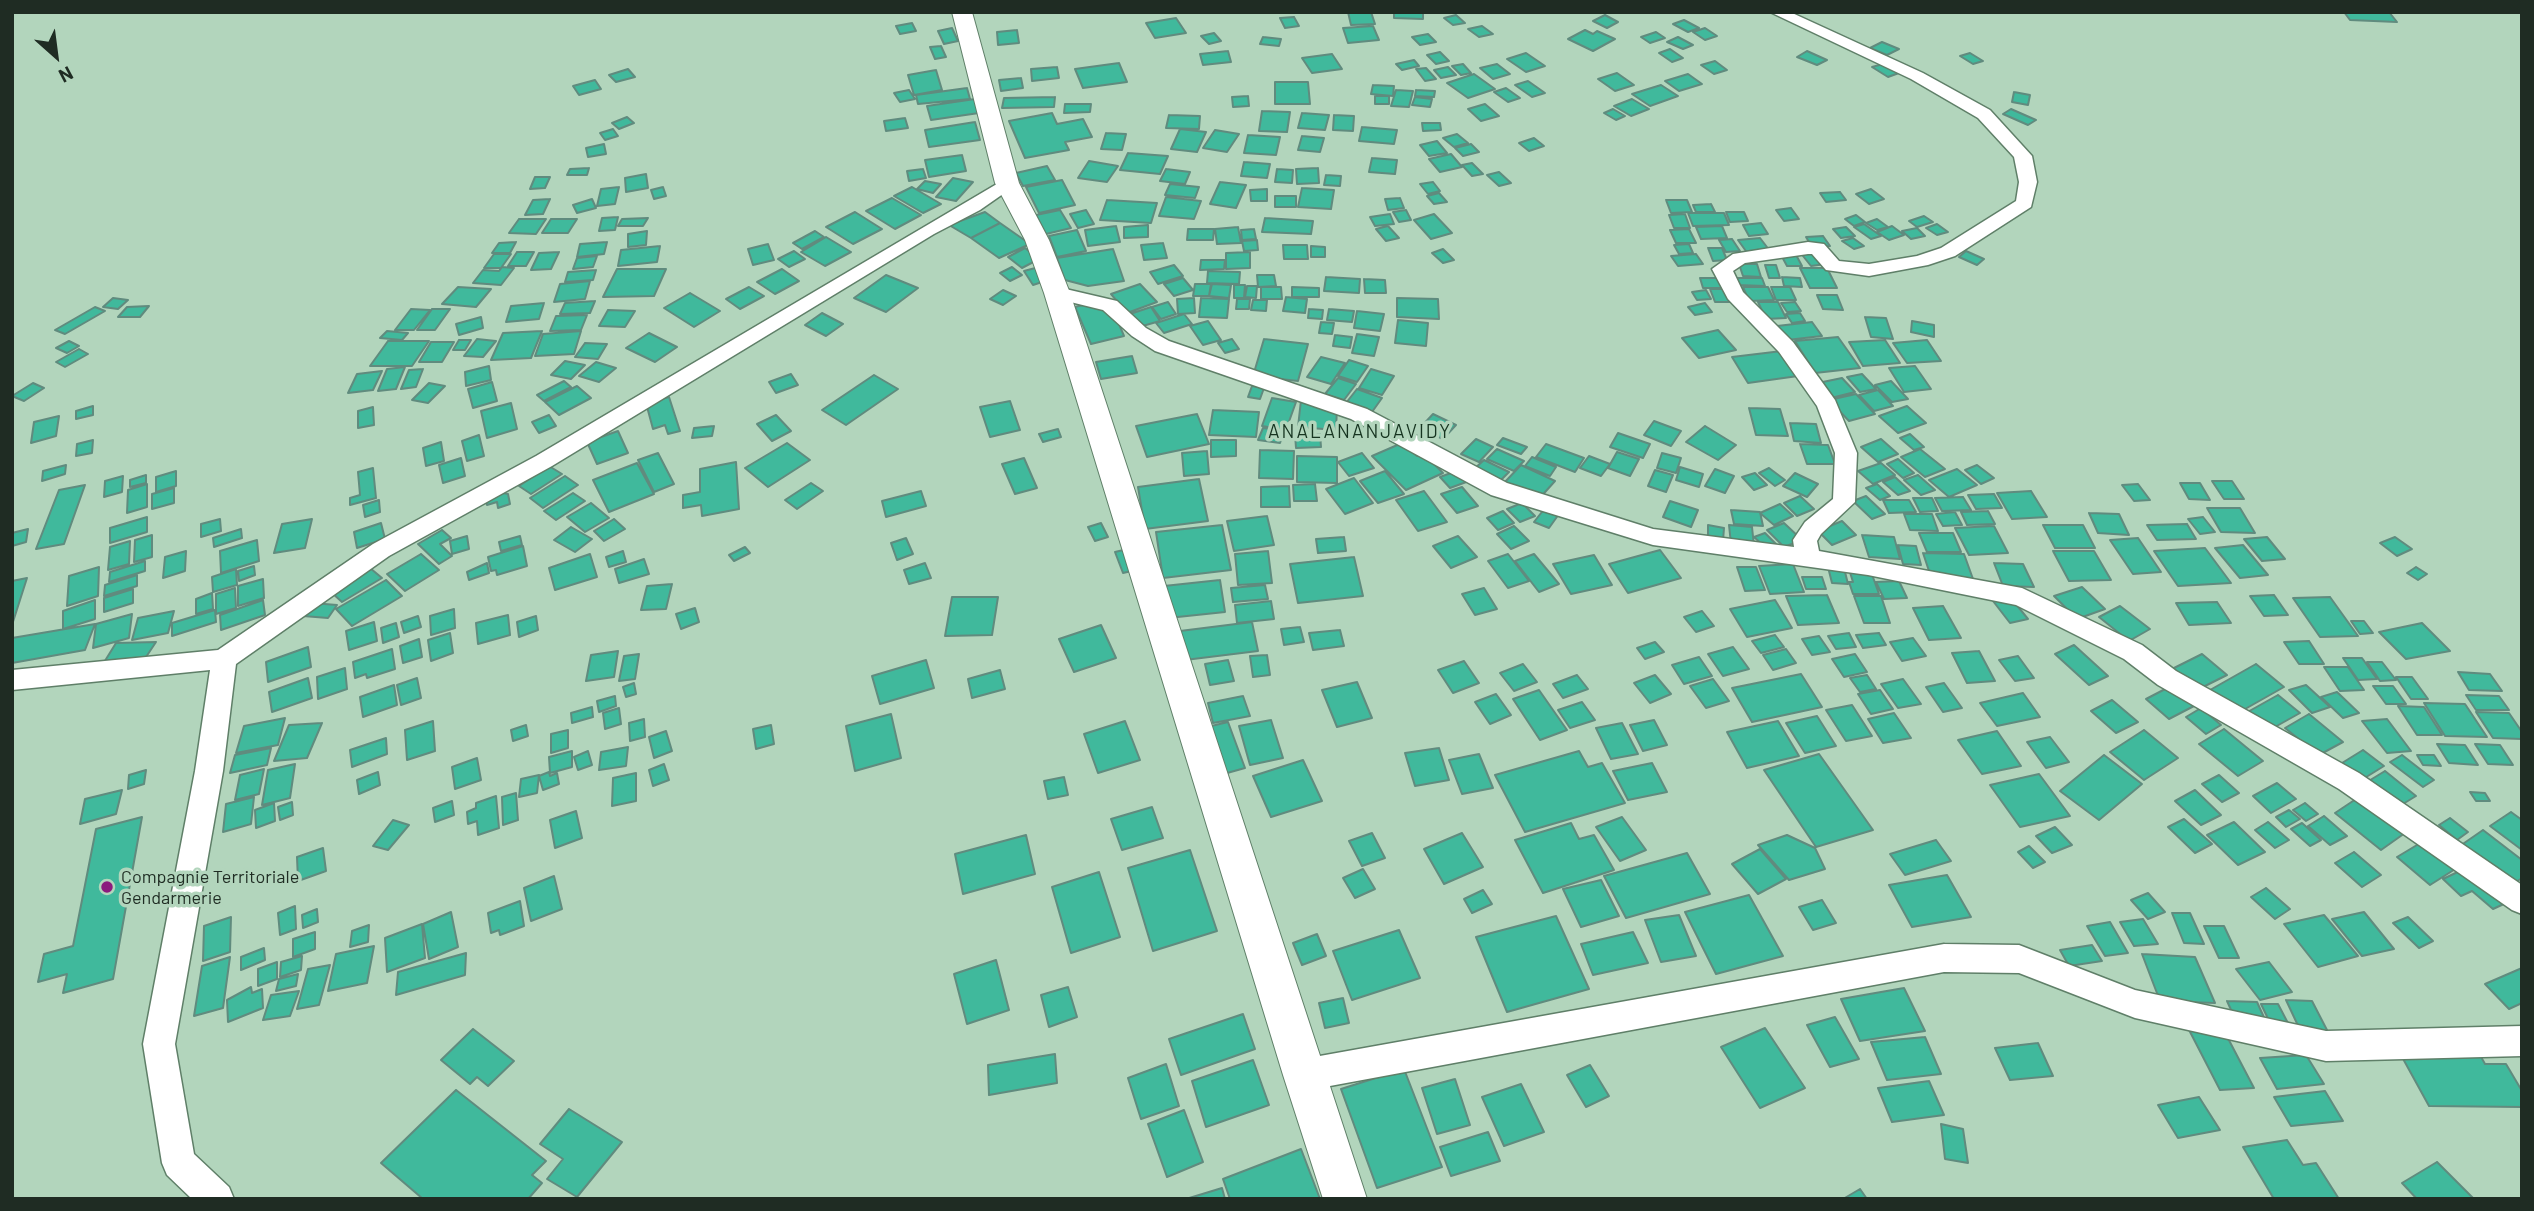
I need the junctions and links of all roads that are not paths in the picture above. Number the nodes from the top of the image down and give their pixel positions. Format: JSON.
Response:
{"nodes":[{"id":1,"x":961,"y":12,"type":"edge"},
{"id":2,"x":1777,"y":12,"type":"edge"},
{"id":3,"x":1007,"y":183,"type":"junction"},
{"id":4,"x":1057,"y":293,"type":"junction"},
{"id":5,"x":1808,"y":559,"type":"junction"},
{"id":6,"x":224,"y":659,"type":"junction"},
{"id":7,"x":12,"y":680,"type":"edge"},
{"id":8,"x":2522,"y":901,"type":"edge"},
{"id":9,"x":2522,"y":1041,"type":"edge"},
{"id":10,"x":1303,"y":1075,"type":"junction"},
{"id":11,"x":217,"y":1199,"type":"edge"},
{"id":12,"x":1345,"y":1199,"type":"edge"}],
"edges":[{"from":1,"to":3,"type":"street"},
{"from":2,"to":5,"type":"street"},
{"from":3,"to":4,"type":"street"},
{"from":3,"to":6,"type":"street"},
{"from":4,"to":5,"type":"street"},
{"from":4,"to":10,"type":"street"},
{"from":5,"to":8,"type":"street"},
{"from":6,"to":7,"type":"street"},
{"from":6,"to":11,"type":"street"},
{"from":9,"to":10,"type":"street"},
{"from":10,"to":12,"type":"street"}]}
